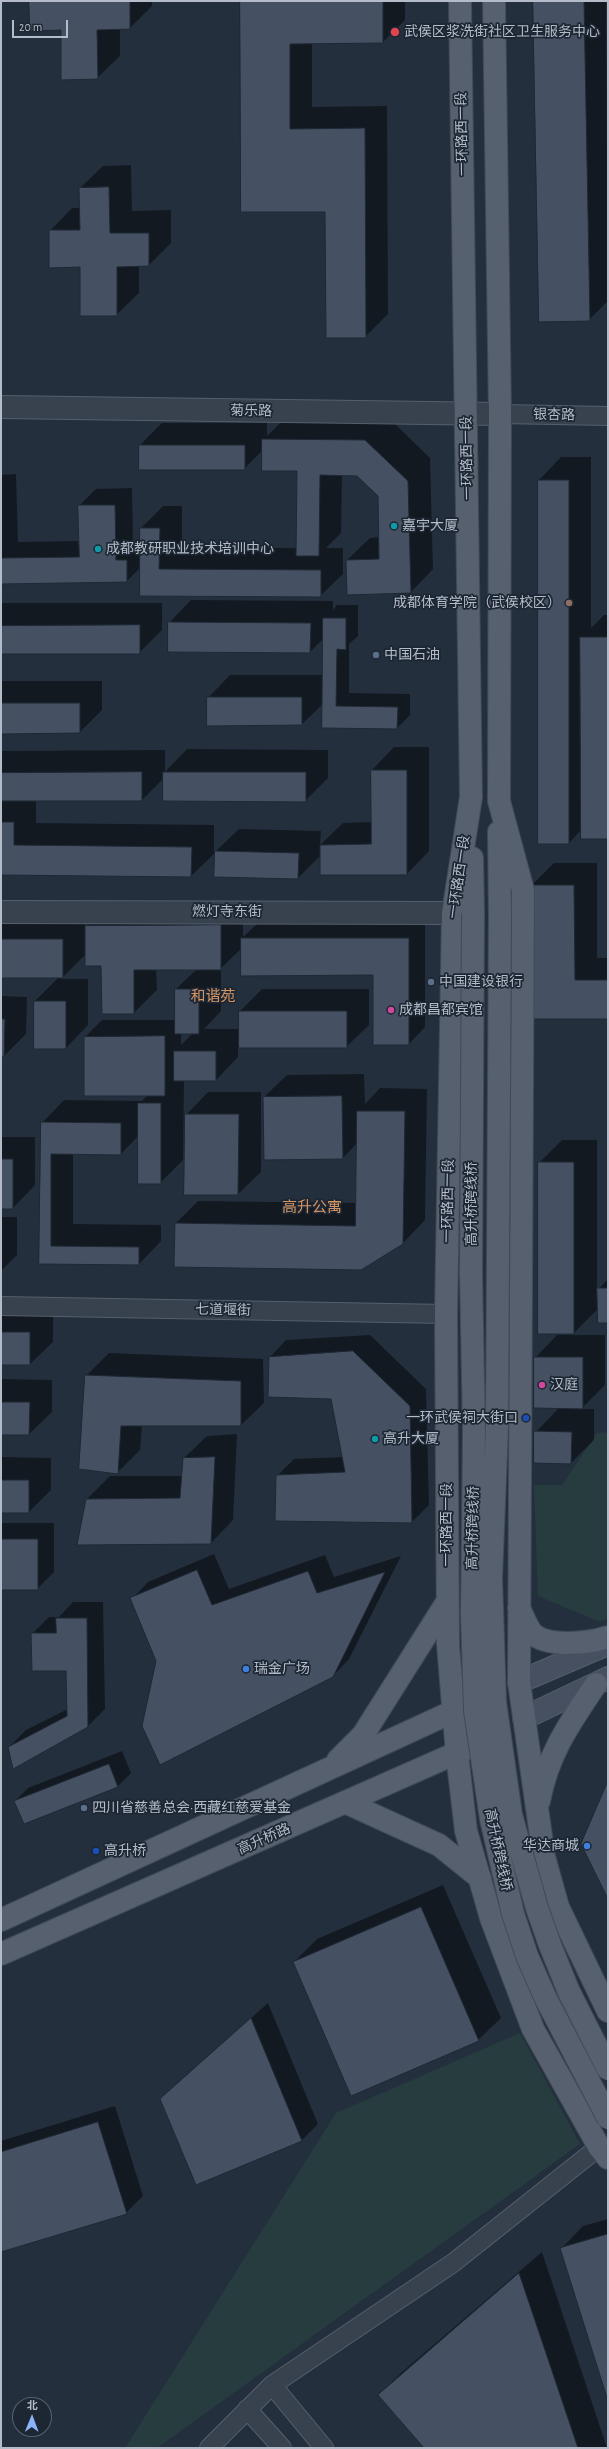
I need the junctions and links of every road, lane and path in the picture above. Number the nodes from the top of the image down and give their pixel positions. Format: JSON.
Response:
{"nodes":[{"id":1,"x":460,"y":1,"type":"edge"},
{"id":2,"x":494,"y":1,"type":"edge"},
{"id":3,"x":1,"y":407,"type":"edge"},
{"id":4,"x":467,"y":414,"type":"junction"},
{"id":5,"x":500,"y":414,"type":"junction"},
{"id":6,"x":608,"y":416,"type":"edge"},
{"id":7,"x":499,"y":801,"type":"junction"},
{"id":8,"x":1,"y":912,"type":"edge"},
{"id":9,"x":463,"y":913,"type":"junction"},
{"id":10,"x":1,"y":1306,"type":"edge"},
{"id":11,"x":446,"y":1314,"type":"junction"},
{"id":12,"x":447,"y":1602,"type":"junction"},
{"id":13,"x":518,"y":1606,"type":"junction"},
{"id":14,"x":608,"y":1637,"type":"edge"},
{"id":15,"x":608,"y":1644,"type":"edge"},
{"id":16,"x":602,"y":1681,"type":"edge"},
{"id":17,"x":519,"y":1682,"type":"junction"},
{"id":18,"x":455,"y":1711,"type":"junction"},
{"id":19,"x":524,"y":1718,"type":"junction"},
{"id":20,"x":457,"y":1754,"type":"junction"},
{"id":21,"x":326,"y":1771,"type":"junction"},
{"id":22,"x":348,"y":1803,"type":"junction"},
{"id":23,"x":537,"y":1814,"type":"junction"},
{"id":24,"x":480,"y":1878,"type":"junction"},
{"id":25,"x":1,"y":1920,"type":"edge"},
{"id":26,"x":1,"y":1954,"type":"edge"},
{"id":27,"x":608,"y":2011,"type":"edge"},
{"id":28,"x":608,"y":2070,"type":"edge"},
{"id":29,"x":608,"y":2118,"type":"edge"},
{"id":30,"x":603,"y":2152,"type":"edge"},
{"id":31,"x":272,"y":2385,"type":"junction"},
{"id":32,"x":247,"y":2410,"type":"junction"},
{"id":33,"x":209,"y":2448,"type":"edge"},
{"id":34,"x":282,"y":2448,"type":"edge"},
{"id":35,"x":324,"y":2448,"type":"edge"}],
"edges":[{"from":1,"to":4,"type":"main road","name":"一环路西一段"},
{"from":2,"to":5,"type":"main road"},
{"from":3,"to":4,"type":"street","name":"菊乐路"},
{"from":4,"to":5,"type":"street","name":"菊乐路"},
{"from":4,"to":9,"type":"main road","name":"一环路西一段"},
{"from":5,"to":6,"type":"street","name":"银杏路"},
{"from":5,"to":7,"type":"main road"},
{"from":7,"to":13,"type":"main road"},
{"from":7,"to":28,"type":"main road","name":"高升桥跨线桥","bridge":true},
{"from":8,"to":9,"type":"street","name":"燃灯寺东街"},
{"from":9,"to":11,"type":"main road","name":"一环路西一段"},
{"from":9,"to":29,"type":"main road","name":"高升桥跨线桥","bridge":true},
{"from":10,"to":11,"type":"street","name":"七道堰街"},
{"from":11,"to":12,"type":"main road","name":"一环路西一段"},
{"from":12,"to":18,"type":"main road","name":"一环路西一段"},
{"from":12,"to":21,"type":"main road"},
{"from":13,"to":14,"type":"main road"},
{"from":13,"to":17,"type":"main road"},
{"from":15,"to":17,"type":"main road"},
{"from":16,"to":19,"type":"main road"},
{"from":16,"to":23,"type":"main road"},
{"from":17,"to":18,"type":"main road"},
{"from":17,"to":19,"type":"main road"},
{"from":18,"to":20,"type":"main road","name":"一环路西一段"},
{"from":18,"to":21,"type":"main road"},
{"from":19,"to":20,"type":"main road","name":"高升桥路"},
{"from":19,"to":23,"type":"main road"},
{"from":20,"to":22,"type":"main road","name":"高升桥路"},
{"from":20,"to":24,"type":"main road","name":"一环路西一段"},
{"from":21,"to":25,"type":"main road"},
{"from":22,"to":24,"type":"main road"},
{"from":22,"to":26,"type":"main road","name":"高升桥路"},
{"from":23,"to":27,"type":"main road"},
{"from":24,"to":30,"type":"main road","name":"一环路西一段"},
{"from":30,"to":31,"type":"street"},
{"from":31,"to":32,"type":"street"},
{"from":31,"to":35,"type":"street"},
{"from":32,"to":33,"type":"street"},
{"from":32,"to":34,"type":"street"}]}
